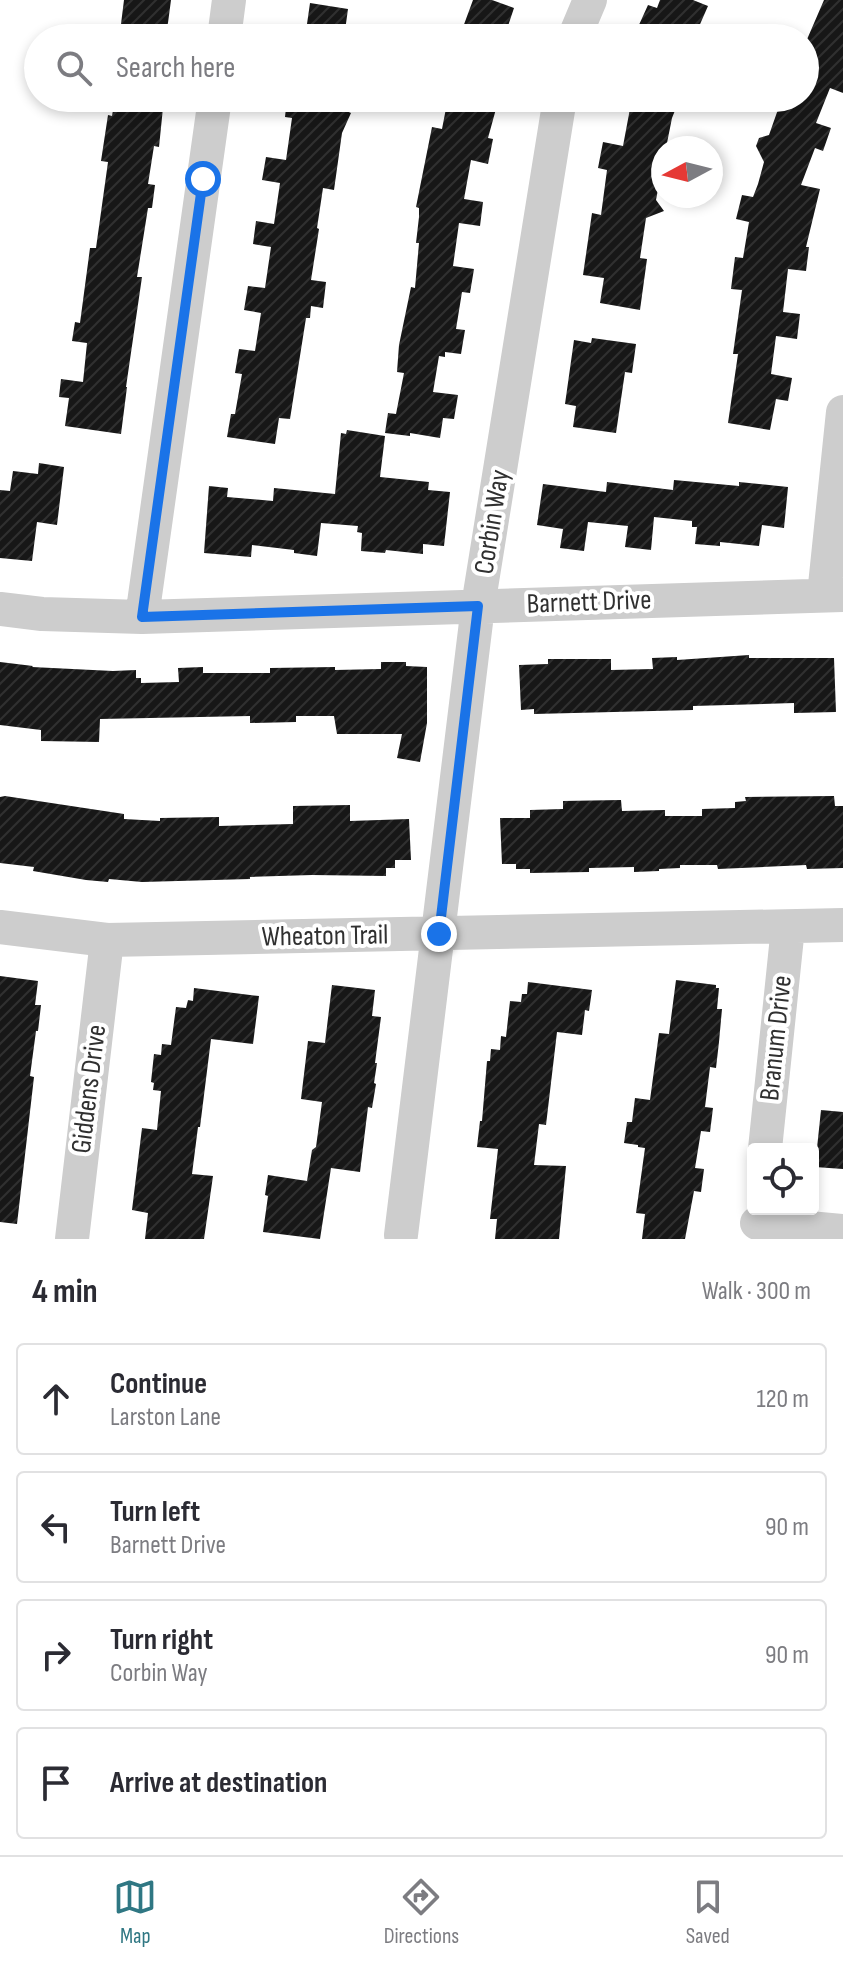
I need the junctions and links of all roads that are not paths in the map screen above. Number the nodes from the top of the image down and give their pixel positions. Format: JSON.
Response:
{"nodes":[{"id":1,"x":229,"y":0,"type":"edge"},
{"id":2,"x":590,"y":0,"type":"edge"},
{"id":3,"x":226,"y":24,"type":"edge"},
{"id":4,"x":580,"y":24,"type":"edge"},
{"id":5,"x":213,"y":112,"type":"edge"},
{"id":6,"x":558,"y":112,"type":"edge"},
{"id":7,"x":843,"y":412,"type":"edge"},
{"id":8,"x":834,"y":595,"type":"edge"},
{"id":9,"x":478,"y":606,"type":"junction"},
{"id":10,"x":0,"y":609,"type":"edge"},
{"id":11,"x":142,"y":617,"type":"junction"},
{"id":12,"x":843,"y":925,"type":"edge"},
{"id":13,"x":0,"y":927,"type":"edge"},
{"id":14,"x":788,"y":927,"type":"junction"},
{"id":15,"x":439,"y":934,"type":"junction"},
{"id":16,"x":107,"y":940,"type":"junction"},
{"id":17,"x":766,"y":1143,"type":"edge"},
{"id":18,"x":757,"y":1224,"type":"edge"},
{"id":19,"x":843,"y":1231,"type":"edge"},
{"id":20,"x":401,"y":1235,"type":"dead end"},
{"id":21,"x":72,"y":1239,"type":"edge"}],
"edges":[{"from":1,"to":3,"type":"street"},
{"from":2,"to":4,"type":"street"},
{"from":5,"to":11,"type":"street"},
{"from":6,"to":9,"type":"street","name":"Corbin Way"},
{"from":7,"to":8,"type":"street"},
{"from":8,"to":9,"type":"street","name":"Barnett Drive"},
{"from":9,"to":11,"type":"street","name":"Barnett Drive"},
{"from":9,"to":15,"type":"street","name":"Corbin Way"},
{"from":10,"to":11,"type":"street","name":"Barnett Drive"},
{"from":12,"to":14,"type":"street","name":"Wheaton Trail"},
{"from":13,"to":16,"type":"street","name":"Wheaton Trail"},
{"from":14,"to":15,"type":"street","name":"Wheaton Trail"},
{"from":14,"to":17,"type":"street","name":"Branum Drive"},
{"from":15,"to":16,"type":"street","name":"Wheaton Trail"},
{"from":15,"to":20,"type":"street","name":"Corbin Way"},
{"from":16,"to":21,"type":"street","name":"Giddens Drive"},
{"from":18,"to":19,"type":"street"}]}
